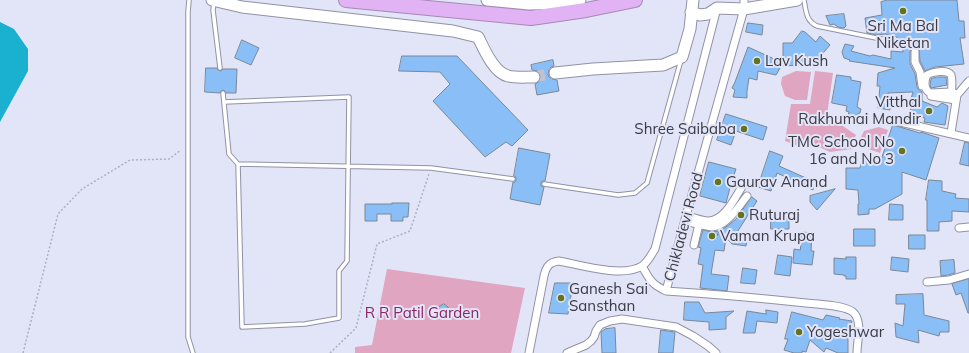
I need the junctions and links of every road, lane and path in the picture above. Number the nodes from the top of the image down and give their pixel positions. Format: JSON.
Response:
{"nodes":[{"id":1,"x":189,"y":0,"type":"edge"},
{"id":2,"x":213,"y":0,"type":"edge"},
{"id":3,"x":346,"y":0,"type":"edge"},
{"id":4,"x":487,"y":0,"type":"edge"},
{"id":5,"x":580,"y":0,"type":"edge"},
{"id":6,"x":635,"y":0,"type":"edge"},
{"id":7,"x":693,"y":0,"type":"edge"},
{"id":8,"x":798,"y":0,"type":"edge"},
{"id":9,"x":804,"y":0,"type":"edge"},
{"id":10,"x":717,"y":4,"type":"edge"},
{"id":11,"x":744,"y":4,"type":"edge"},
{"id":12,"x":691,"y":12,"type":"junction"},
{"id":13,"x":896,"y":42,"type":"dead end"},
{"id":14,"x":915,"y":52,"type":"dead end"},
{"id":15,"x":682,"y":56,"type":"junction"},
{"id":16,"x":220,"y":68,"type":"dead end"},
{"id":17,"x":555,"y":73,"type":"tunnel mouth"},
{"id":18,"x":534,"y":77,"type":"tunnel mouth"},
{"id":19,"x":969,"y":81,"type":"edge"},
{"id":20,"x":223,"y":93,"type":"dead end"},
{"id":21,"x":955,"y":96,"type":"junction"},
{"id":22,"x":224,"y":102,"type":"junction"},
{"id":23,"x":896,"y":121,"type":"dead end"},
{"id":24,"x":951,"y":133,"type":"junction"},
{"id":25,"x":969,"y":138,"type":"edge"},
{"id":26,"x":188,"y":145,"type":"junction"},
{"id":27,"x":238,"y":164,"type":"junction"},
{"id":28,"x":349,"y":166,"type":"junction"},
{"id":29,"x":431,"y":168,"type":"junction"},
{"id":30,"x":513,"y":179,"type":"dead end"},
{"id":31,"x":544,"y":184,"type":"dead end"},
{"id":32,"x":743,"y":186,"type":"dead end"},
{"id":33,"x":747,"y":196,"type":"dead end"},
{"id":34,"x":685,"y":218,"type":"junction"},
{"id":35,"x":699,"y":224,"type":"junction"},
{"id":36,"x":969,"y":227,"type":"edge"},
{"id":37,"x":959,"y":228,"type":"dead end"},
{"id":38,"x":694,"y":245,"type":"dead end"},
{"id":39,"x":642,"y":266,"type":"junction"},
{"id":40,"x":969,"y":274,"type":"edge"},
{"id":41,"x":927,"y":282,"type":"dead end"},
{"id":42,"x":666,"y":291,"type":"junction"},
{"id":43,"x":23,"y":353,"type":"edge"},
{"id":44,"x":193,"y":353,"type":"edge"},
{"id":45,"x":330,"y":353,"type":"edge"},
{"id":46,"x":529,"y":353,"type":"edge"},
{"id":47,"x":567,"y":353,"type":"edge"},
{"id":48,"x":716,"y":353,"type":"edge"},
{"id":49,"x":857,"y":353,"type":"edge"}],
"edges":[{"from":1,"to":26,"type":"lane"},
{"from":2,"to":16,"type":"lane"},
{"from":2,"to":18,"type":"street"},
{"from":3,"to":6,"type":"highway"},
{"from":4,"to":5,"type":"street"},
{"from":7,"to":12,"type":"street"},
{"from":8,"to":11,"type":"street"},
{"from":9,"to":13,"type":"lane"},
{"from":10,"to":11,"type":"street"},
{"from":10,"to":12,"type":"street"},
{"from":10,"to":39,"type":"street"},
{"from":11,"to":34,"type":"street","name":"Chikladevi Road"},
{"from":12,"to":15,"type":"street"},
{"from":14,"to":21,"type":"street"},
{"from":15,"to":17,"type":"street"},
{"from":15,"to":31,"type":"lane"},
{"from":19,"to":21,"type":"street"},
{"from":20,"to":22,"type":"lane"},
{"from":21,"to":24,"type":"street"},
{"from":22,"to":27,"type":"lane"},
{"from":22,"to":28,"type":"lane"},
{"from":23,"to":24,"type":"street"},
{"from":24,"to":25,"type":"street"},
{"from":26,"to":43,"type":"path"},
{"from":26,"to":44,"type":"lane"},
{"from":27,"to":28,"type":"lane"},
{"from":27,"to":28,"type":"lane"},
{"from":28,"to":29,"type":"lane"},
{"from":29,"to":30,"type":"lane"},
{"from":29,"to":45,"type":"path"},
{"from":32,"to":34,"type":"street"},
{"from":33,"to":35,"type":"street"},
{"from":34,"to":35,"type":"street"},
{"from":34,"to":42,"type":"street","name":"Chikladevi Road"},
{"from":35,"to":38,"type":"street"},
{"from":36,"to":37,"type":"street"},
{"from":39,"to":42,"type":"street"},
{"from":39,"to":46,"type":"street"},
{"from":40,"to":41,"type":"street"},
{"from":42,"to":49,"type":"street","name":"Chikladevi Road"},
{"from":47,"to":48,"type":"street"}]}
